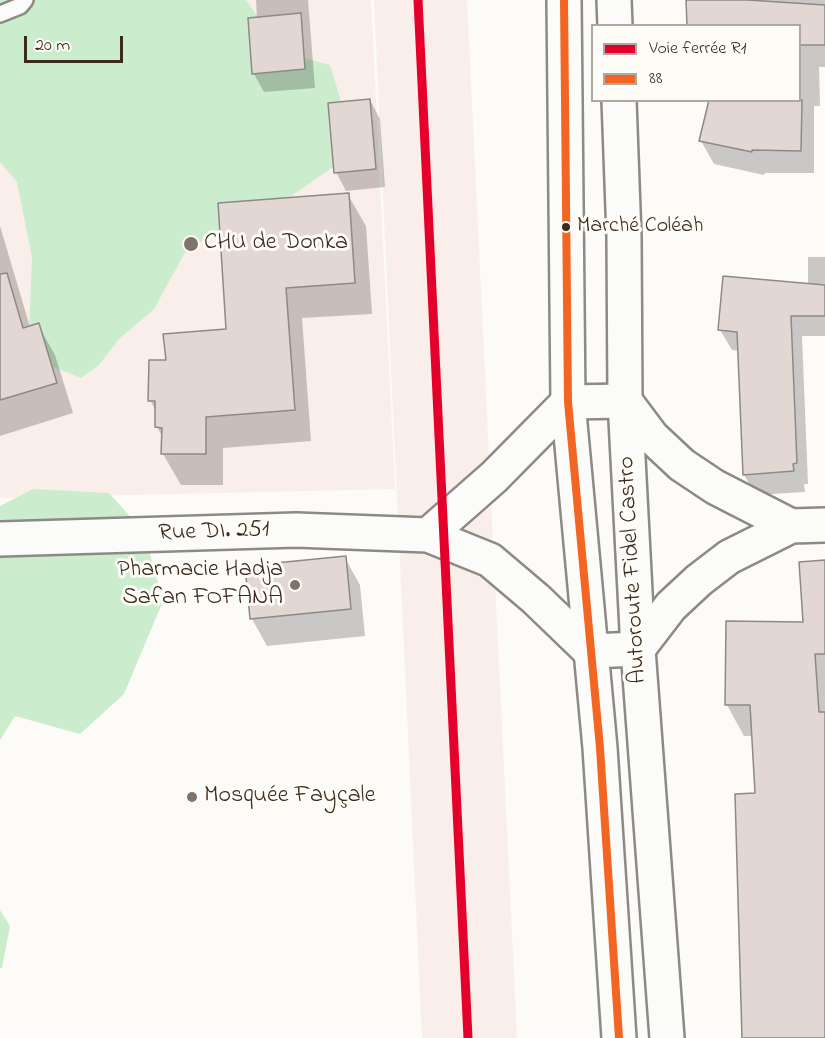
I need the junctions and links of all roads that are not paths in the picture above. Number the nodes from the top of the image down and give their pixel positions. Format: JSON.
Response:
{"nodes":[{"id":1,"x":25,"y":0,"type":"edge"},
{"id":2,"x":564,"y":0,"type":"edge"},
{"id":3,"x":614,"y":0,"type":"edge"},
{"id":4,"x":0,"y":14,"type":"edge"},
{"id":5,"x":615,"y":24,"type":"edge"},
{"id":6,"x":618,"y":102,"type":"edge"},
{"id":7,"x":625,"y":400,"type":"junction"},
{"id":8,"x":568,"y":402,"type":"junction"},
{"id":9,"x":825,"y":525,"type":"edge"},
{"id":10,"x":791,"y":526,"type":"junction"},
{"id":11,"x":428,"y":535,"type":"junction"},
{"id":12,"x":0,"y":539,"type":"edge"},
{"id":13,"x":638,"y":649,"type":"junction"},
{"id":14,"x":590,"y":651,"type":"junction"},
{"id":15,"x":619,"y":1038,"type":"edge"},
{"id":16,"x":667,"y":1038,"type":"edge"}],
"edges":[{"from":1,"to":4,"type":"lane"},
{"from":2,"to":8,"type":"main road","name":"Autoroute Fidel Castro"},
{"from":3,"to":5,"type":"main road"},
{"from":6,"to":7,"type":"main road","name":"Autoroute Fidel Castro"},
{"from":7,"to":8,"type":"main road"},
{"from":7,"to":10,"type":"main road"},
{"from":7,"to":13,"type":"main road","name":"Autoroute Fidel Castro"},
{"from":8,"to":11,"type":"main road"},
{"from":8,"to":14,"type":"main road","name":"Autoroute Fidel Castro"},
{"from":9,"to":10,"type":"main road"},
{"from":10,"to":13,"type":"main road"},
{"from":11,"to":12,"type":"main road","name":"Rue DI. 251"},
{"from":11,"to":14,"type":"main road","name":"Rue DI. 251"},
{"from":13,"to":14,"type":"main road"},
{"from":13,"to":16,"type":"main road","name":"Autoroute Fidel Castro"},
{"from":14,"to":15,"type":"main road","name":"Autoroute Fidel Castro"}]}
